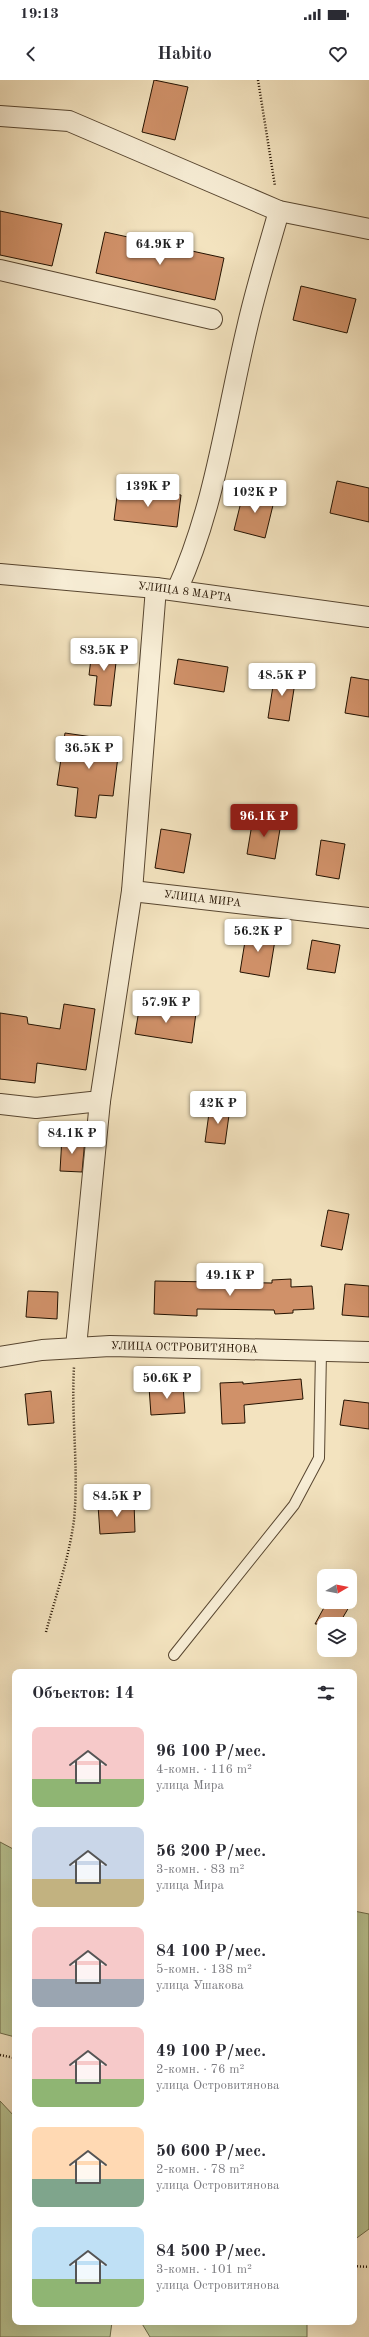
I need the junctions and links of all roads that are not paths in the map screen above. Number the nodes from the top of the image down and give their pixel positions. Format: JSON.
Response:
{"nodes":[{"id":1,"x":0,"y":116,"type":"edge"},
{"id":2,"x":279,"y":211,"type":"junction"},
{"id":3,"x":369,"y":229,"type":"edge"},
{"id":4,"x":0,"y":270,"type":"edge"},
{"id":5,"x":212,"y":319,"type":"dead end"},
{"id":6,"x":0,"y":574,"type":"edge"},
{"id":7,"x":156,"y":588,"type":"junction"},
{"id":8,"x":177,"y":590,"type":"junction"},
{"id":9,"x":369,"y":617,"type":"edge"},
{"id":10,"x":132,"y":891,"type":"junction"},
{"id":11,"x":369,"y":918,"type":"edge"},
{"id":12,"x":100,"y":1101,"type":"junction"},
{"id":13,"x":0,"y":1104,"type":"edge"},
{"id":14,"x":76,"y":1347,"type":"junction"},
{"id":15,"x":321,"y":1352,"type":"junction"},
{"id":16,"x":369,"y":1352,"type":"edge"},
{"id":17,"x":0,"y":1358,"type":"edge"},
{"id":18,"x":174,"y":1655,"type":"dead end"}],
"edges":[{"from":1,"to":2,"type":"street"},
{"from":2,"to":3,"type":"street"},
{"from":2,"to":8,"type":"street"},
{"from":4,"to":5,"type":"street"},
{"from":6,"to":7,"type":"street","name":"УЛИЦА 8 МАРТА"},
{"from":7,"to":8,"type":"street","name":"УЛИЦА 8 МАРТА"},
{"from":7,"to":10,"type":"street"},
{"from":8,"to":9,"type":"street","name":"УЛИЦА 8 МАРТА"},
{"from":10,"to":11,"type":"street","name":"УЛИЦА МИРА"},
{"from":10,"to":12,"type":"street"},
{"from":12,"to":13,"type":"street"},
{"from":12,"to":14,"type":"street"},
{"from":14,"to":15,"type":"street","name":"УЛИЦА ОСТРОВИТЯНОВА"},
{"from":14,"to":17,"type":"street","name":"УЛИЦА ОСТРОВИТЯНОВА"},
{"from":15,"to":16,"type":"street","name":"УЛИЦА ОСТРОВИТЯНОВА"},
{"from":15,"to":18,"type":"lane"}]}
